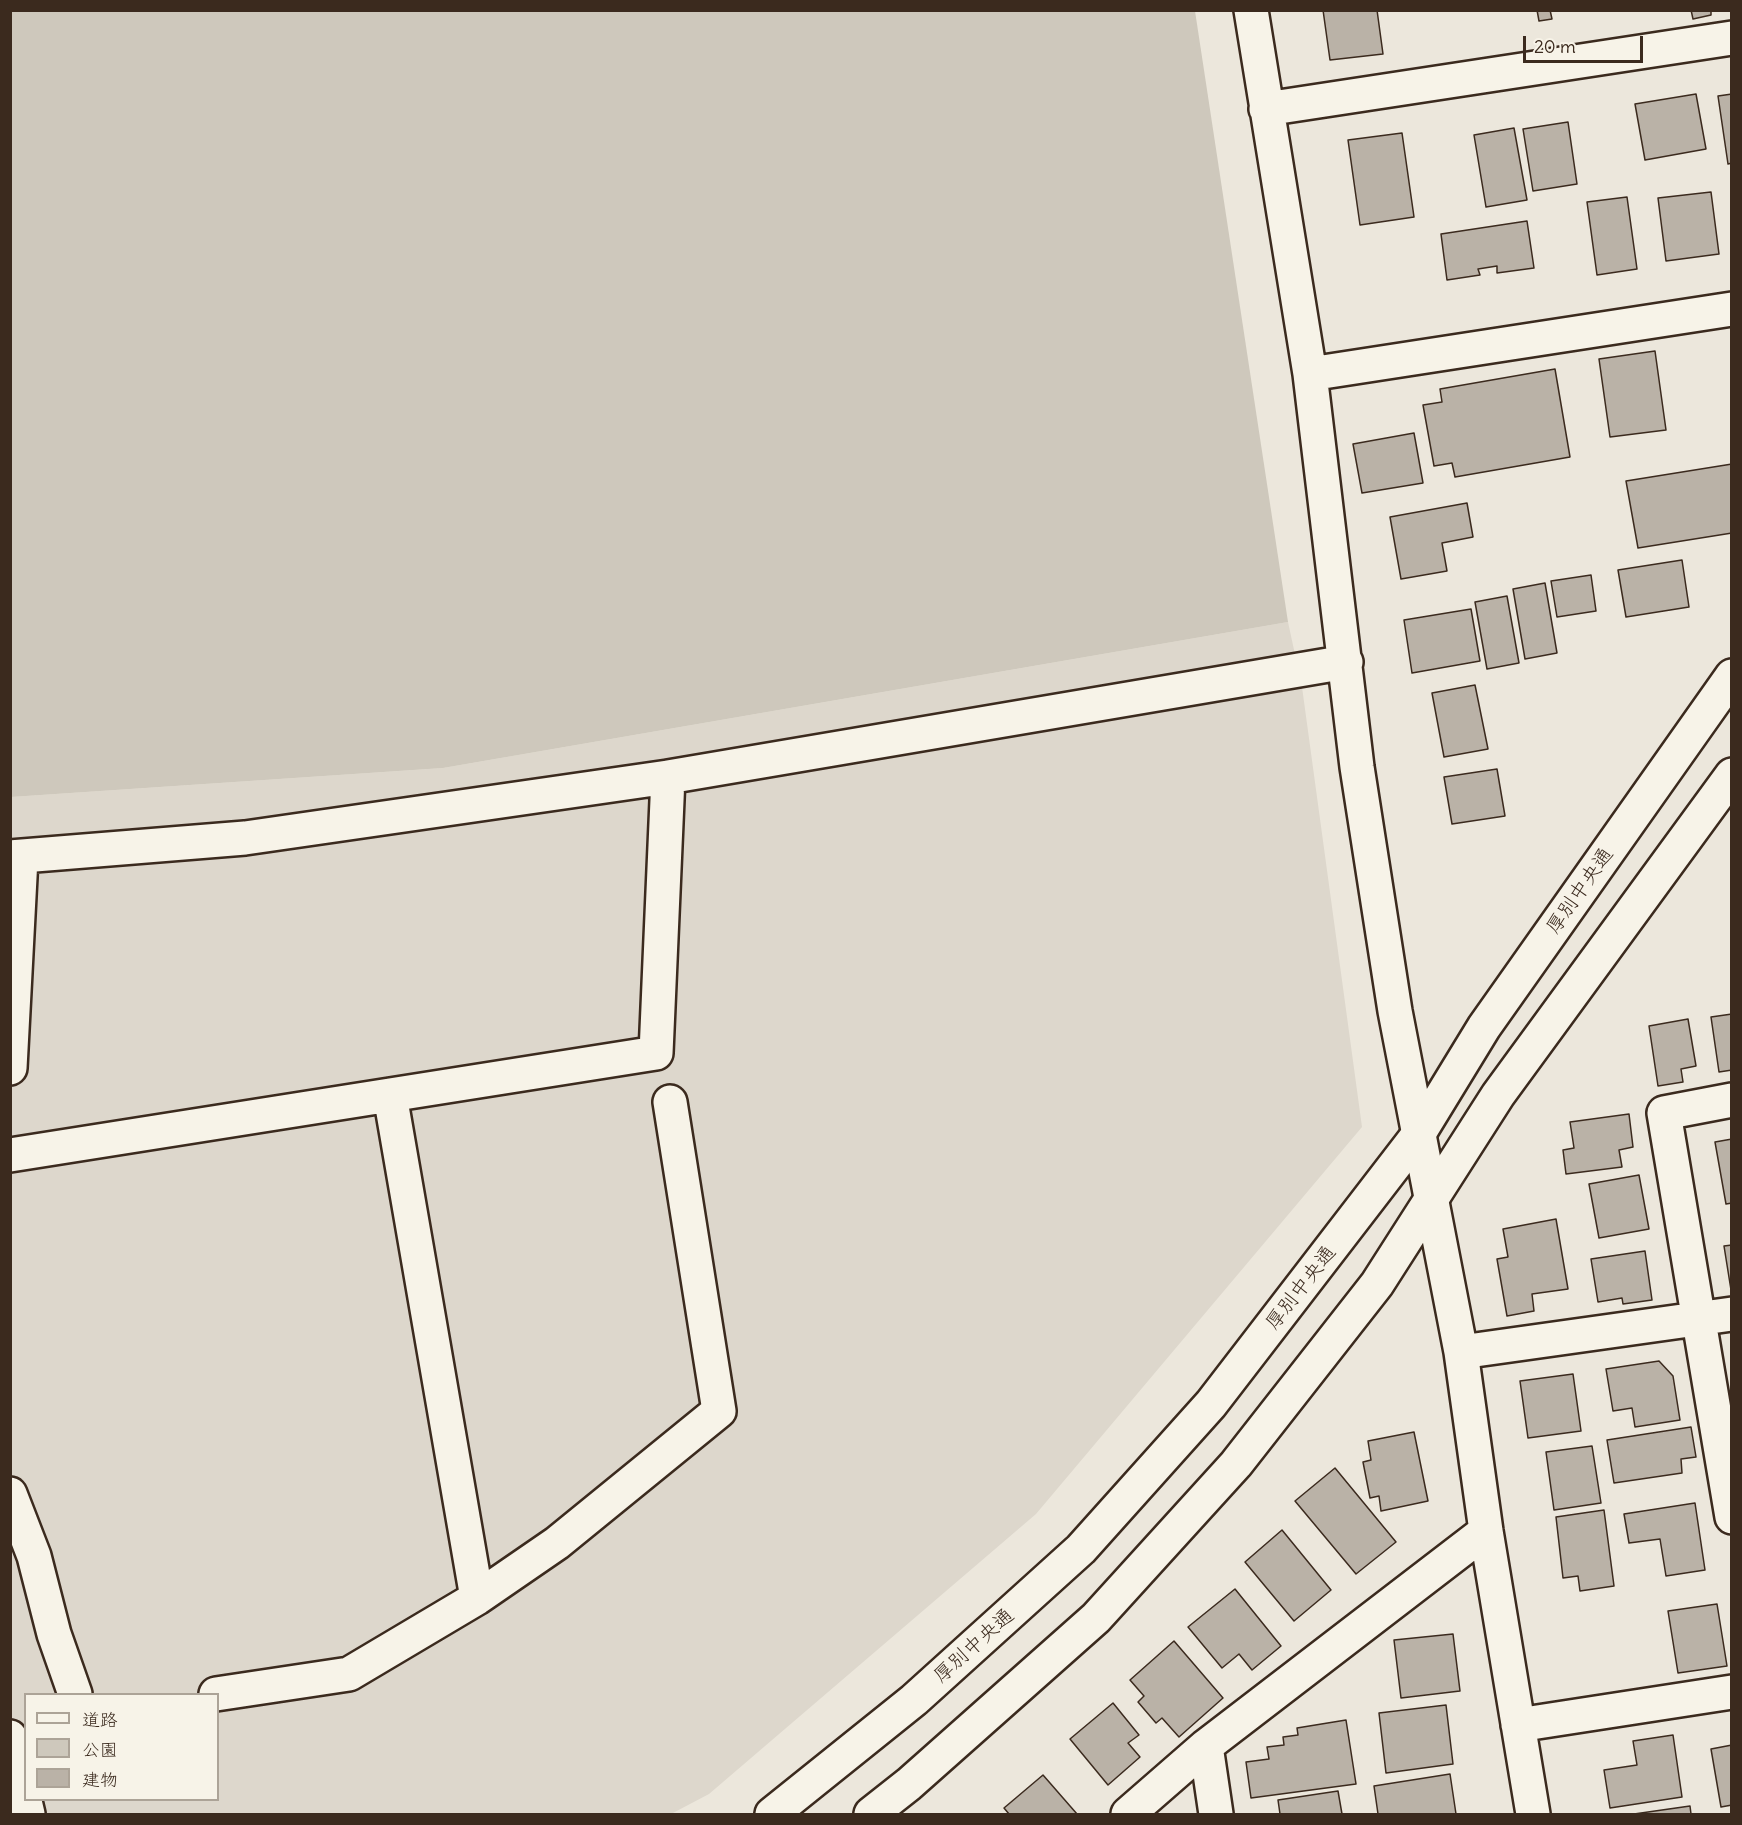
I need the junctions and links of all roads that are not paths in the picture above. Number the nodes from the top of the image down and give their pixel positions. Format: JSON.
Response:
{"nodes":[{"id":1,"x":1251,"y":10,"type":"edge"},
{"id":2,"x":1731,"y":38,"type":"edge"},
{"id":3,"x":1266,"y":109,"type":"junction"},
{"id":4,"x":1731,"y":309,"type":"edge"},
{"id":5,"x":1310,"y":374,"type":"junction"},
{"id":6,"x":1346,"y":662,"type":"junction"},
{"id":7,"x":1731,"y":676,"type":"edge"},
{"id":8,"x":1731,"y":775,"type":"edge"},
{"id":9,"x":668,"y":777,"type":"junction"},
{"id":10,"x":16,"y":858,"type":"edge"},
{"id":11,"x":10,"y":1068,"type":"edge"},
{"id":12,"x":390,"y":1095,"type":"junction"},
{"id":13,"x":1731,"y":1100,"type":"edge"},
{"id":14,"x":670,"y":1102,"type":"dead end"},
{"id":15,"x":1418,"y":1135,"type":"junction"},
{"id":16,"x":10,"y":1155,"type":"edge"},
{"id":17,"x":1431,"y":1202,"type":"junction"},
{"id":18,"x":1731,"y":1314,"type":"edge"},
{"id":19,"x":1698,"y":1319,"type":"junction"},
{"id":20,"x":1461,"y":1352,"type":"junction"},
{"id":21,"x":10,"y":1494,"type":"edge"},
{"id":22,"x":1731,"y":1517,"type":"edge"},
{"id":23,"x":1486,"y":1531,"type":"junction"},
{"id":24,"x":477,"y":1598,"type":"junction"},
{"id":25,"x":1731,"y":1692,"type":"edge"},
{"id":26,"x":74,"y":1693,"type":"edge"},
{"id":27,"x":219,"y":1695,"type":"edge"},
{"id":28,"x":1518,"y":1725,"type":"junction"},
{"id":29,"x":10,"y":1737,"type":"edge"},
{"id":30,"x":1206,"y":1746,"type":"junction"},
{"id":31,"x":24,"y":1798,"type":"edge"},
{"id":32,"x":772,"y":1815,"type":"edge"},
{"id":33,"x":871,"y":1815,"type":"edge"},
{"id":34,"x":1128,"y":1815,"type":"edge"},
{"id":35,"x":1216,"y":1815,"type":"edge"},
{"id":36,"x":1533,"y":1815,"type":"edge"}],
"edges":[{"from":1,"to":3,"type":"street"},
{"from":2,"to":3,"type":"street"},
{"from":3,"to":5,"type":"street"},
{"from":4,"to":5,"type":"street"},
{"from":5,"to":6,"type":"street"},
{"from":6,"to":9,"type":"street"},
{"from":6,"to":15,"type":"street"},
{"from":7,"to":15,"type":"street","name":"厚別中央通"},
{"from":8,"to":17,"type":"street"},
{"from":9,"to":10,"type":"street"},
{"from":9,"to":12,"type":"street"},
{"from":10,"to":11,"type":"street"},
{"from":12,"to":16,"type":"street"},
{"from":12,"to":24,"type":"street"},
{"from":13,"to":19,"type":"street"},
{"from":14,"to":24,"type":"street"},
{"from":15,"to":17,"type":"street"},
{"from":15,"to":32,"type":"street","name":"厚別中央通"},
{"from":17,"to":20,"type":"street"},
{"from":17,"to":33,"type":"street"},
{"from":18,"to":19,"type":"street"},
{"from":19,"to":20,"type":"street"},
{"from":19,"to":22,"type":"street"},
{"from":20,"to":23,"type":"street"},
{"from":21,"to":26,"type":"street"},
{"from":23,"to":28,"type":"street"},
{"from":23,"to":30,"type":"street"},
{"from":24,"to":27,"type":"street"},
{"from":25,"to":28,"type":"street"},
{"from":28,"to":36,"type":"street"},
{"from":29,"to":31,"type":"street"},
{"from":30,"to":34,"type":"street"},
{"from":30,"to":35,"type":"street"}]}
